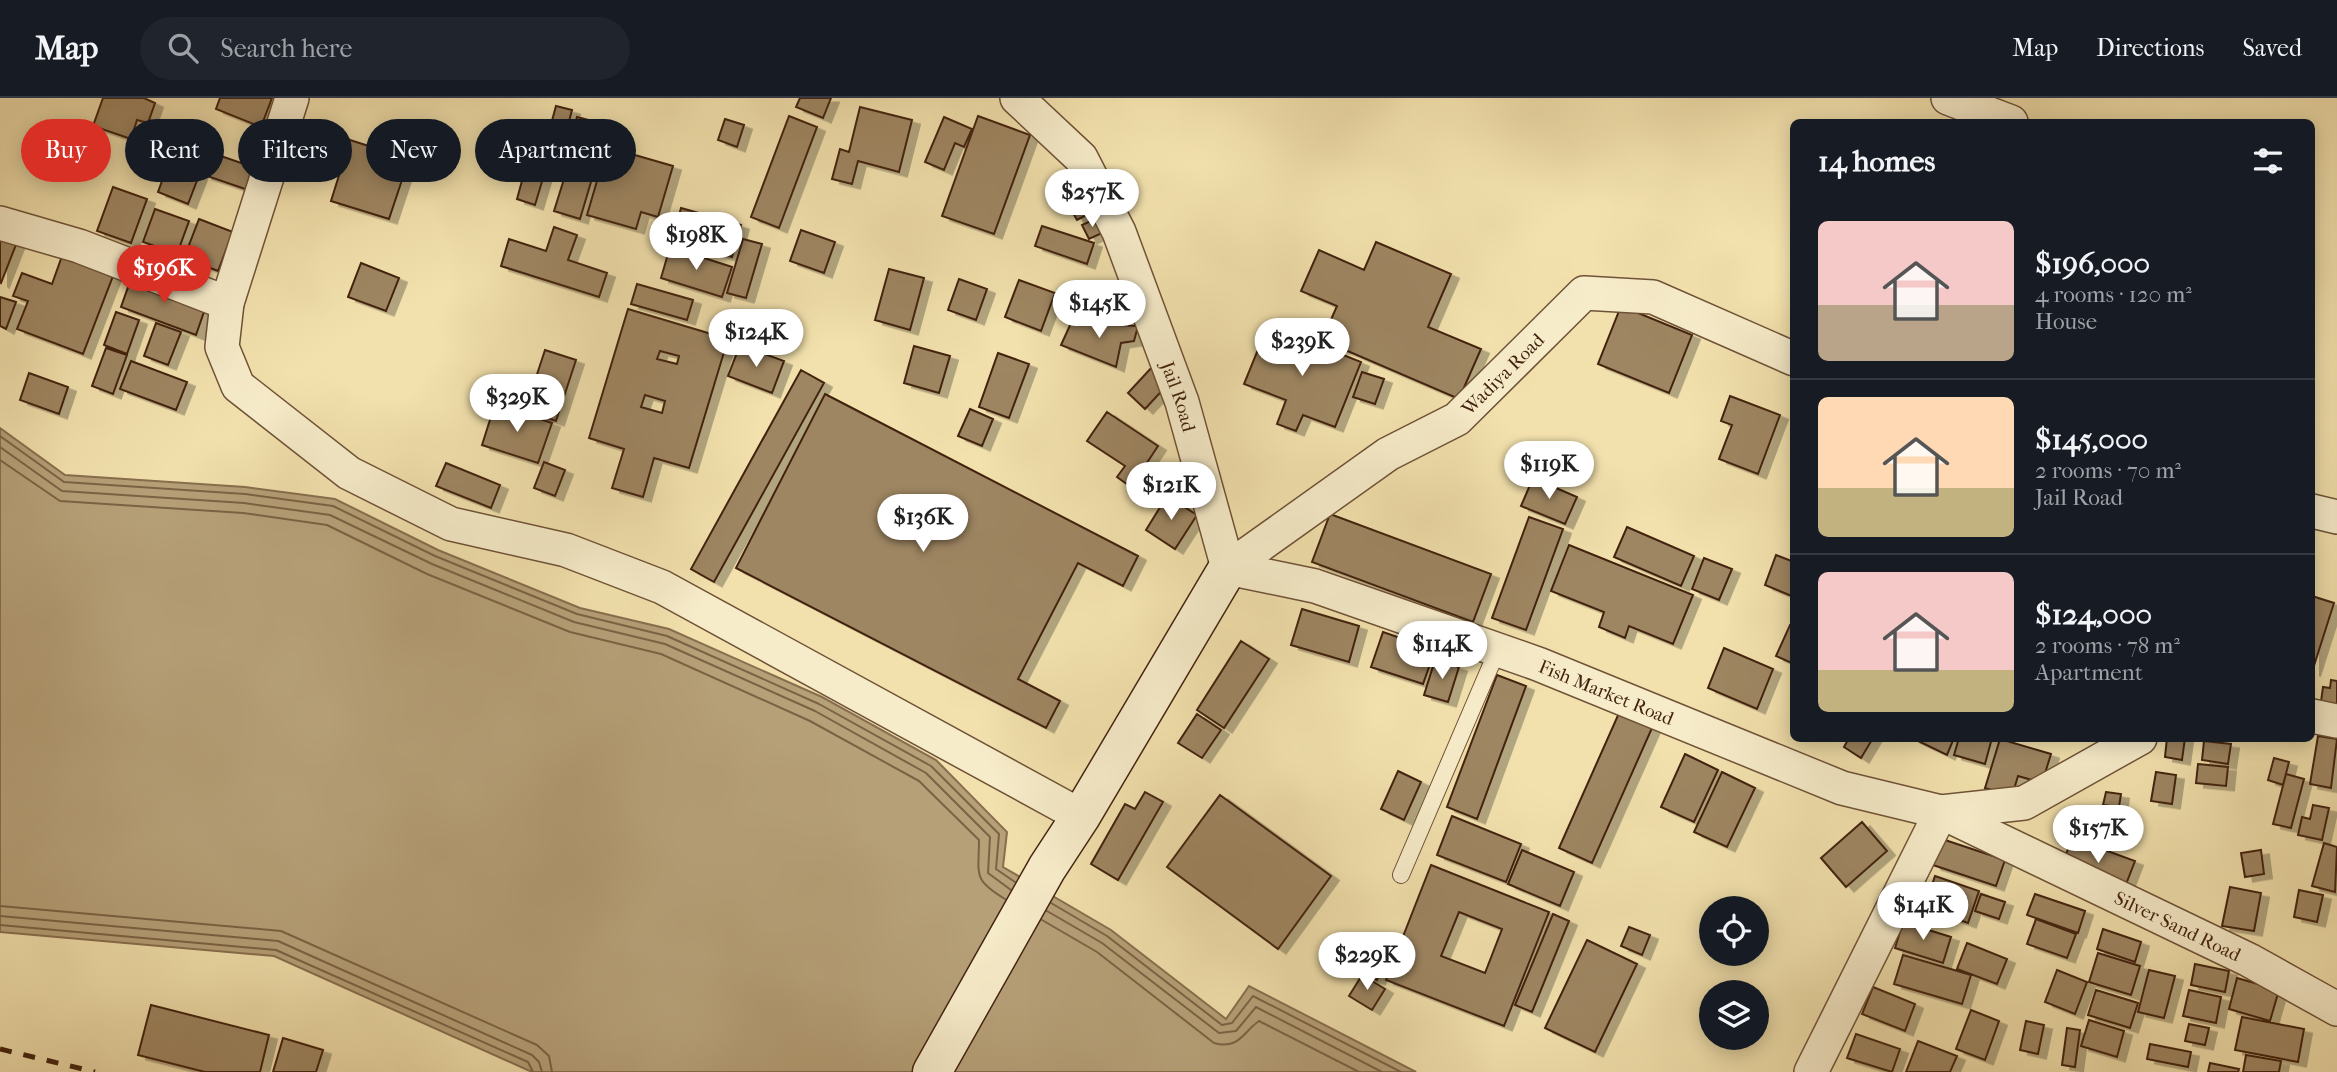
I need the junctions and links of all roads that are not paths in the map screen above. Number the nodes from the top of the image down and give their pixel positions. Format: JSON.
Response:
{"nodes":[{"id":1,"x":292,"y":98,"type":"edge"},
{"id":2,"x":1017,"y":98,"type":"edge"},
{"id":3,"x":1948,"y":98,"type":"edge"},
{"id":4,"x":2003,"y":119,"type":"edge"},
{"id":5,"x":0,"y":223,"type":"edge"},
{"id":6,"x":228,"y":303,"type":"junction"},
{"id":7,"x":1790,"y":357,"type":"edge"},
{"id":8,"x":1228,"y":568,"type":"junction"},
{"id":9,"x":1497,"y":651,"type":"junction"},
{"id":10,"x":2315,"y":717,"type":"edge"},
{"id":11,"x":2337,"y":721,"type":"edge"},
{"id":12,"x":2133,"y":742,"type":"edge"},
{"id":13,"x":1941,"y":812,"type":"junction"},
{"id":14,"x":1081,"y":816,"type":"junction"},
{"id":15,"x":1401,"y":875,"type":"dead end"},
{"id":16,"x":2337,"y":1009,"type":"edge"},
{"id":17,"x":932,"y":1072,"type":"edge"},
{"id":18,"x":1811,"y":1072,"type":"edge"}],
"edges":[{"from":1,"to":6,"type":"street"},
{"from":2,"to":8,"type":"street","name":"Jail Road"},
{"from":3,"to":4,"type":"street"},
{"from":5,"to":6,"type":"street"},
{"from":6,"to":14,"type":"street"},
{"from":7,"to":8,"type":"street","name":"Wadiya Road"},
{"from":8,"to":9,"type":"street","name":"Fish Market Road"},
{"from":8,"to":14,"type":"street"},
{"from":9,"to":13,"type":"street","name":"Fish Market Road"},
{"from":9,"to":15,"type":"lane"},
{"from":10,"to":11,"type":"street"},
{"from":12,"to":13,"type":"street"},
{"from":13,"to":16,"type":"street","name":"Silver Sand Road"},
{"from":13,"to":18,"type":"street"},
{"from":14,"to":17,"type":"street"}]}
